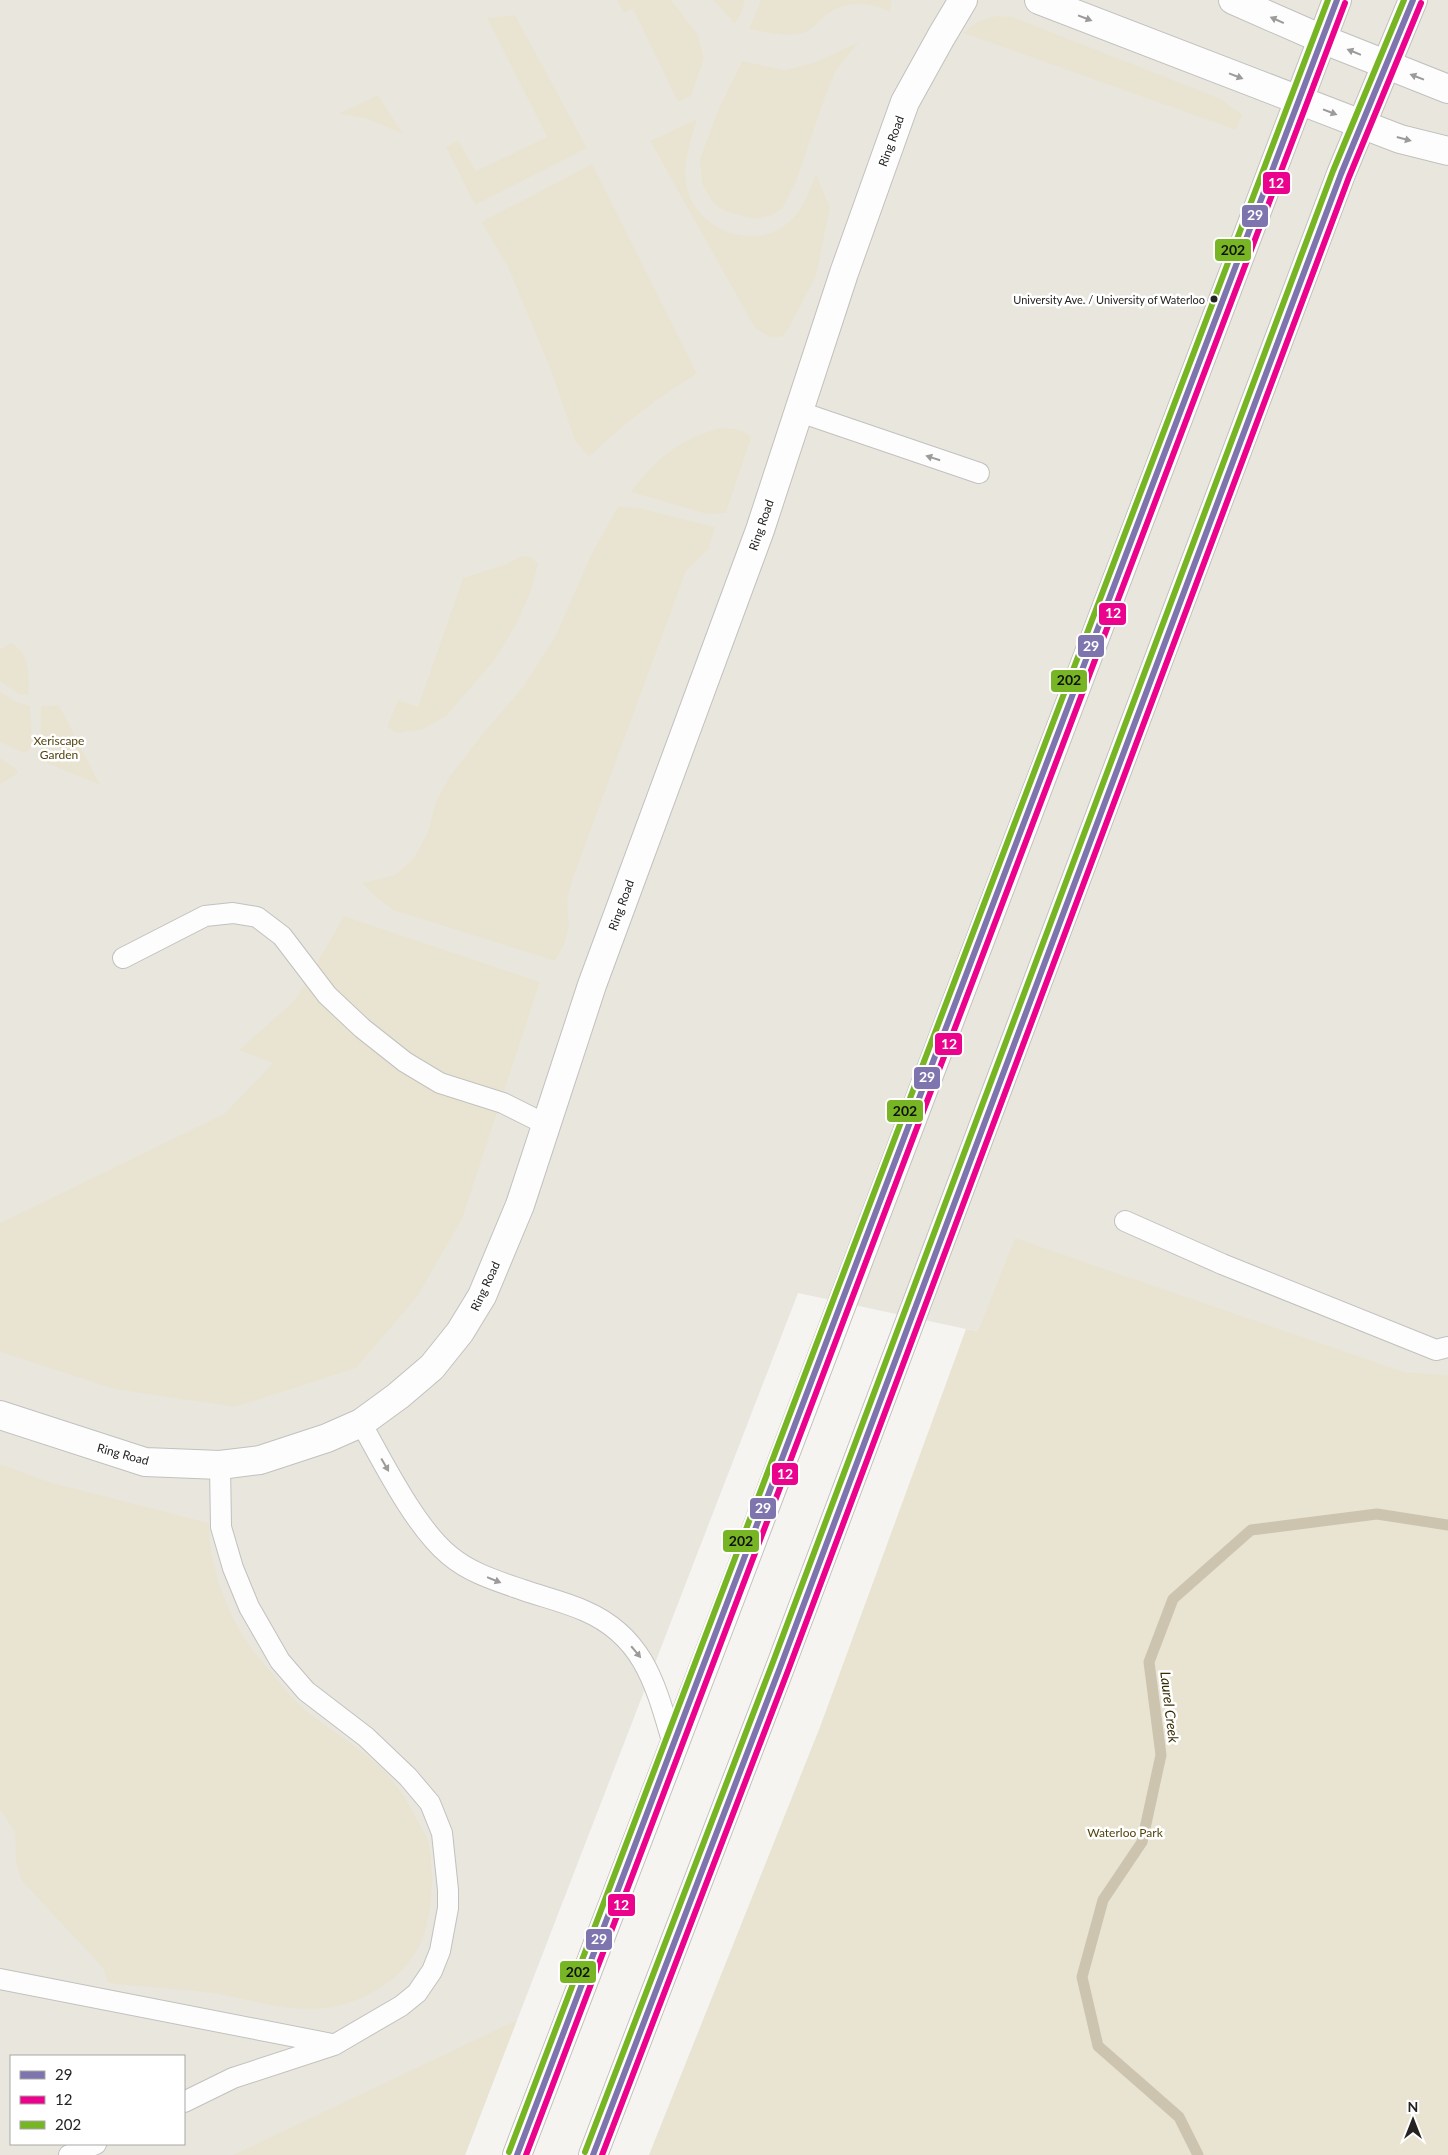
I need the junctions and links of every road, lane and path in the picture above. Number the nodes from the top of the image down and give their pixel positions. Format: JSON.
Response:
{"nodes":[{"id":1,"x":963,"y":0,"type":"edge"},
{"id":2,"x":1039,"y":0,"type":"edge"},
{"id":3,"x":1233,"y":0,"type":"edge"},
{"id":4,"x":1336,"y":0,"type":"edge"},
{"id":5,"x":1413,"y":0,"type":"edge"},
{"id":6,"x":1322,"y":39,"type":"junction"},
{"id":7,"x":1387,"y":65,"type":"junction"},
{"id":8,"x":1448,"y":88,"type":"edge"},
{"id":9,"x":1299,"y":100,"type":"junction"},
{"id":10,"x":1362,"y":124,"type":"junction"},
{"id":11,"x":1448,"y":151,"type":"edge"},
{"id":12,"x":797,"y":411,"type":"junction"},
{"id":13,"x":979,"y":473,"type":"dead end"},
{"id":14,"x":123,"y":958,"type":"dead end"},
{"id":15,"x":545,"y":1124,"type":"junction"},
{"id":16,"x":1125,"y":1221,"type":"dead end"},
{"id":17,"x":1448,"y":1347,"type":"edge"},
{"id":18,"x":0,"y":1415,"type":"edge"},
{"id":19,"x":361,"y":1423,"type":"junction"},
{"id":20,"x":220,"y":1465,"type":"junction"},
{"id":21,"x":673,"y":1744,"type":"junction"},
{"id":22,"x":0,"y":1979,"type":"edge"},
{"id":23,"x":334,"y":2045,"type":"junction"},
{"id":24,"x":185,"y":2102,"type":"edge"},
{"id":25,"x":94,"y":2145,"type":"edge"},
{"id":26,"x":69,"y":2155,"type":"edge"},
{"id":27,"x":517,"y":2155,"type":"edge"},
{"id":28,"x":593,"y":2155,"type":"edge"}],
"edges":[{"from":1,"to":12,"type":"main road","name":"Ring Road"},
{"from":2,"to":9,"type":"main road","one_way":true},
{"from":6,"to":3,"type":"main road","one_way":true},
{"from":4,"to":6,"type":"main road"},
{"from":5,"to":7,"type":"main road"},
{"from":7,"to":6,"type":"main road","one_way":true},
{"from":6,"to":9,"type":"main road"},
{"from":8,"to":7,"type":"main road","one_way":true},
{"from":7,"to":10,"type":"main road"},
{"from":9,"to":10,"type":"main road","one_way":true},
{"from":9,"to":21,"type":"main road"},
{"from":10,"to":11,"type":"main road","one_way":true},
{"from":10,"to":28,"type":"main road"},
{"from":13,"to":12,"type":"lane","one_way":true},
{"from":12,"to":15,"type":"main road","name":"Ring Road"},
{"from":14,"to":15,"type":"lane"},
{"from":15,"to":19,"type":"main road","name":"Ring Road"},
{"from":16,"to":17,"type":"lane"},
{"from":18,"to":20,"type":"main road","name":"Ring Road"},
{"from":19,"to":20,"type":"main road","name":"Ring Road"},
{"from":19,"to":21,"type":"lane","one_way":true},
{"from":20,"to":23,"type":"lane"},
{"from":21,"to":27,"type":"main road"},
{"from":22,"to":23,"type":"lane"},
{"from":23,"to":24,"type":"lane"},
{"from":25,"to":26,"type":"lane"}]}
